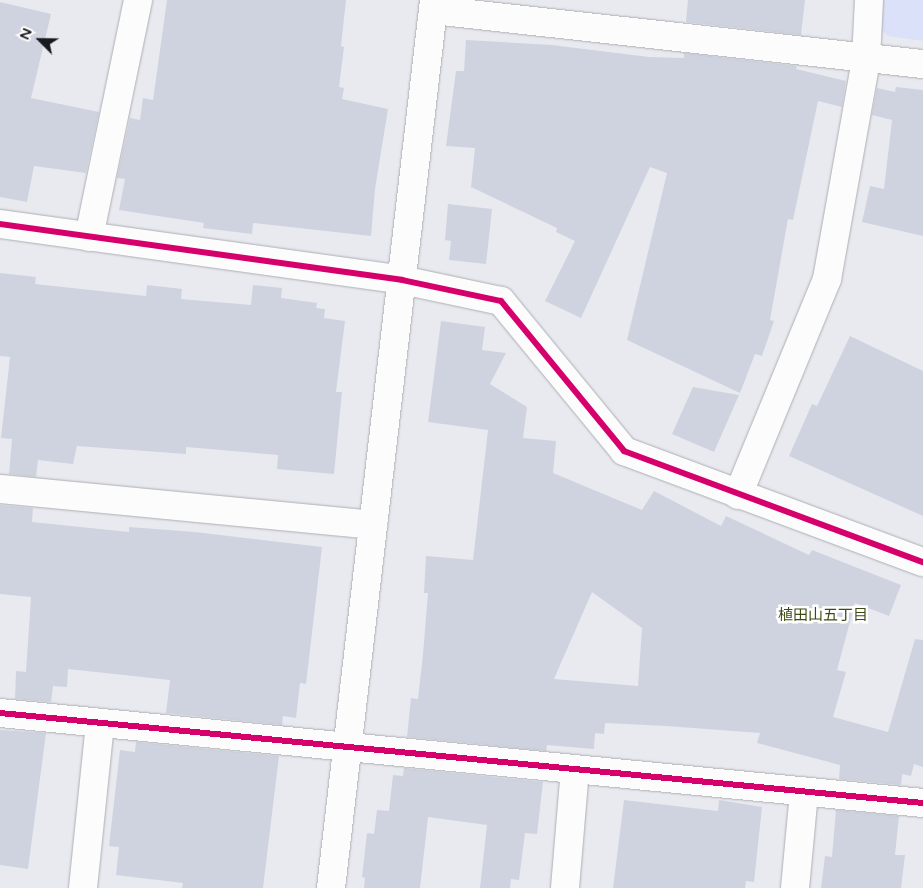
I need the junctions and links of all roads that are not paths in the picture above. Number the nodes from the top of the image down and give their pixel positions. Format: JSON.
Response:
{"nodes":[{"id":1,"x":138,"y":0,"type":"edge"},
{"id":2,"x":869,"y":0,"type":"edge"},
{"id":3,"x":434,"y":5,"type":"edge"},
{"id":4,"x":866,"y":59,"type":"junction"},
{"id":5,"x":923,"y":64,"type":"edge"},
{"id":6,"x":0,"y":224,"type":"edge"},
{"id":7,"x":89,"y":237,"type":"junction"},
{"id":8,"x":402,"y":280,"type":"junction"},
{"id":9,"x":0,"y":489,"type":"edge"},
{"id":10,"x":738,"y":495,"type":"junction"},
{"id":11,"x":373,"y":525,"type":"junction"},
{"id":12,"x":923,"y":562,"type":"edge"},
{"id":13,"x":0,"y":713,"type":"edge"},
{"id":14,"x":100,"y":723,"type":"junction"},
{"id":15,"x":347,"y":747,"type":"junction"},
{"id":16,"x":575,"y":769,"type":"junction"},
{"id":17,"x":804,"y":792,"type":"junction"},
{"id":18,"x":923,"y":803,"type":"edge"},
{"id":19,"x":83,"y":888,"type":"edge"},
{"id":20,"x":331,"y":888,"type":"edge"},
{"id":21,"x":565,"y":888,"type":"edge"},
{"id":22,"x":795,"y":888,"type":"edge"}],
"edges":[{"from":1,"to":7,"type":"street"},
{"from":2,"to":4,"type":"street"},
{"from":3,"to":4,"type":"street"},
{"from":3,"to":8,"type":"street"},
{"from":4,"to":5,"type":"street"},
{"from":4,"to":10,"type":"street"},
{"from":6,"to":7,"type":"street"},
{"from":7,"to":8,"type":"street"},
{"from":8,"to":10,"type":"street"},
{"from":8,"to":11,"type":"street"},
{"from":9,"to":11,"type":"street"},
{"from":10,"to":12,"type":"street"},
{"from":11,"to":15,"type":"street"},
{"from":13,"to":14,"type":"street"},
{"from":14,"to":15,"type":"street"},
{"from":14,"to":19,"type":"street"},
{"from":15,"to":16,"type":"street"},
{"from":15,"to":20,"type":"street"},
{"from":16,"to":17,"type":"street"},
{"from":16,"to":21,"type":"street"},
{"from":17,"to":18,"type":"street"},
{"from":17,"to":22,"type":"street"}]}
